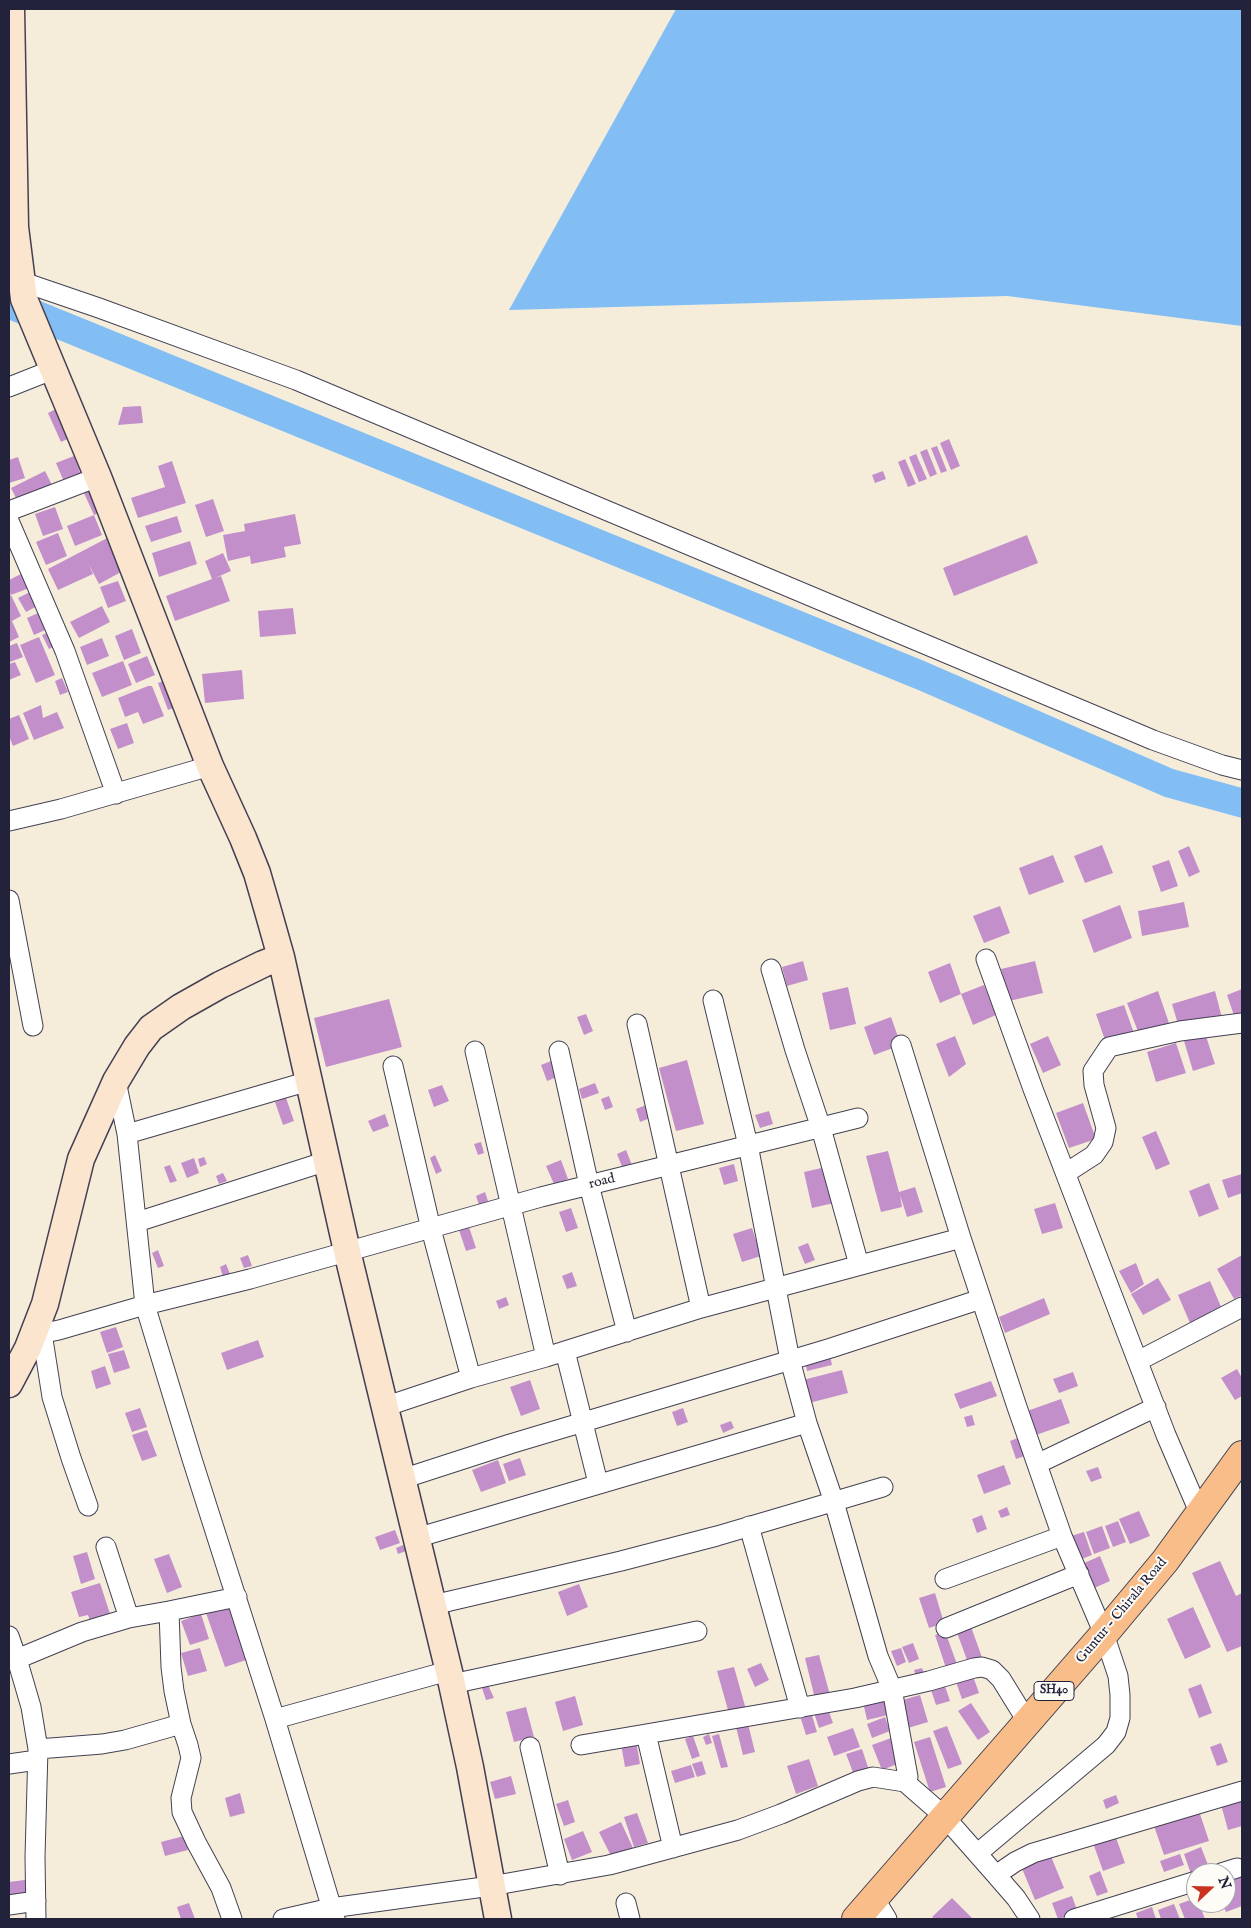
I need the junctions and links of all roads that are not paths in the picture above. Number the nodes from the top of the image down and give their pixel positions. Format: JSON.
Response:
{"nodes":[{"id":1,"x":12,"y":9,"type":"edge"},
{"id":2,"x":22,"y":290,"type":"junction"},
{"id":3,"x":52,"y":370,"type":"junction"},
{"id":4,"x":9,"y":387,"type":"edge"},
{"id":5,"x":98,"y":477,"type":"junction"},
{"id":6,"x":9,"y":511,"type":"edge"},
{"id":7,"x":9,"y":521,"type":"edge"},
{"id":8,"x":210,"y":766,"type":"junction"},
{"id":9,"x":1242,"y":770,"type":"edge"},
{"id":10,"x":116,"y":794,"type":"junction"},
{"id":11,"x":9,"y":821,"type":"edge"},
{"id":12,"x":9,"y":900,"type":"edge"},
{"id":13,"x":281,"y":958,"type":"junction"},
{"id":14,"x":986,"y":959,"type":"dead end"},
{"id":15,"x":771,"y":969,"type":"dead end"},
{"id":16,"x":713,"y":1000,"type":"dead end"},
{"id":17,"x":1242,"y":1023,"type":"edge"},
{"id":18,"x":637,"y":1024,"type":"dead end"},
{"id":19,"x":33,"y":1026,"type":"dead end"},
{"id":20,"x":901,"y":1045,"type":"dead end"},
{"id":21,"x":474,"y":1051,"type":"dead end"},
{"id":22,"x":559,"y":1051,"type":"dead end"},
{"id":23,"x":393,"y":1066,"type":"dead end"},
{"id":24,"x":116,"y":1081,"type":"junction"},
{"id":25,"x":309,"y":1081,"type":"junction"},
{"id":26,"x":858,"y":1118,"type":"dead end"},
{"id":27,"x":821,"y":1128,"type":"junction"},
{"id":28,"x":127,"y":1134,"type":"junction"},
{"id":29,"x":748,"y":1145,"type":"junction"},
{"id":30,"x":327,"y":1160,"type":"junction"},
{"id":31,"x":670,"y":1165,"type":"junction"},
{"id":32,"x":1066,"y":1173,"type":"junction"},
{"id":33,"x":589,"y":1185,"type":"junction"},
{"id":34,"x":510,"y":1206,"type":"junction"},
{"id":35,"x":137,"y":1222,"type":"junction"},
{"id":36,"x":431,"y":1229,"type":"junction"},
{"id":37,"x":961,"y":1238,"type":"junction"},
{"id":38,"x":347,"y":1251,"type":"junction"},
{"id":39,"x":859,"y":1265,"type":"junction"},
{"id":40,"x":776,"y":1289,"type":"junction"},
{"id":41,"x":981,"y":1299,"type":"junction"},
{"id":42,"x":145,"y":1305,"type":"junction"},
{"id":43,"x":701,"y":1308,"type":"junction"},
{"id":44,"x":1242,"y":1308,"type":"edge"},
{"id":45,"x":627,"y":1332,"type":"junction"},
{"id":46,"x":38,"y":1334,"type":"junction"},
{"id":47,"x":565,"y":1351,"type":"junction"},
{"id":48,"x":546,"y":1357,"type":"junction"},
{"id":49,"x":790,"y":1360,"type":"junction"},
{"id":50,"x":1138,"y":1361,"type":"junction"},
{"id":51,"x":471,"y":1378,"type":"junction"},
{"id":52,"x":9,"y":1384,"type":"edge"},
{"id":53,"x":384,"y":1407,"type":"junction"},
{"id":54,"x":1156,"y":1407,"type":"junction"},
{"id":55,"x":584,"y":1423,"type":"junction"},
{"id":56,"x":807,"y":1423,"type":"junction"},
{"id":57,"x":1242,"y":1455,"type":"edge"},
{"id":58,"x":1038,"y":1464,"type":"junction"},
{"id":59,"x":402,"y":1479,"type":"junction"},
{"id":60,"x":598,"y":1483,"type":"junction"},
{"id":61,"x":883,"y":1487,"type":"dead end"},
{"id":62,"x":834,"y":1502,"type":"junction"},
{"id":63,"x":88,"y":1506,"type":"dead end"},
{"id":64,"x":1200,"y":1514,"type":"junction"},
{"id":65,"x":749,"y":1526,"type":"junction"},
{"id":66,"x":1062,"y":1536,"type":"junction"},
{"id":67,"x":416,"y":1538,"type":"junction"},
{"id":68,"x":106,"y":1547,"type":"dead end"},
{"id":69,"x":1079,"y":1574,"type":"junction"},
{"id":70,"x":945,"y":1579,"type":"dead end"},
{"id":71,"x":237,"y":1596,"type":"junction"},
{"id":72,"x":433,"y":1604,"type":"junction"},
{"id":73,"x":169,"y":1611,"type":"junction"},
{"id":74,"x":129,"y":1618,"type":"junction"},
{"id":75,"x":946,"y":1628,"type":"dead end"},
{"id":76,"x":697,"y":1631,"type":"dead end"},
{"id":77,"x":1104,"y":1634,"type":"junction"},
{"id":78,"x":9,"y":1636,"type":"edge"},
{"id":79,"x":16,"y":1672,"type":"edge"},
{"id":80,"x":450,"y":1678,"type":"junction"},
{"id":81,"x":892,"y":1689,"type":"junction"},
{"id":82,"x":800,"y":1708,"type":"junction"},
{"id":83,"x":276,"y":1719,"type":"junction"},
{"id":84,"x":1027,"y":1721,"type":"junction"},
{"id":85,"x":181,"y":1724,"type":"junction"},
{"id":86,"x":646,"y":1734,"type":"junction"},
{"id":87,"x":581,"y":1745,"type":"dead end"},
{"id":88,"x":530,"y":1747,"type":"dead end"},
{"id":89,"x":37,"y":1755,"type":"junction"},
{"id":90,"x":9,"y":1764,"type":"edge"},
{"id":91,"x":905,"y":1782,"type":"junction"},
{"id":92,"x":1242,"y":1791,"type":"edge"},
{"id":93,"x":944,"y":1816,"type":"junction"},
{"id":94,"x":673,"y":1848,"type":"junction"},
{"id":95,"x":978,"y":1853,"type":"junction"},
{"id":96,"x":560,"y":1875,"type":"junction"},
{"id":97,"x":996,"y":1875,"type":"junction"},
{"id":98,"x":1186,"y":1884,"type":"edge"},
{"id":99,"x":491,"y":1886,"type":"junction"},
{"id":100,"x":9,"y":1905,"type":"edge"},
{"id":101,"x":881,"y":1909,"type":"edge"},
{"id":102,"x":36,"y":1910,"type":"edge"},
{"id":103,"x":333,"y":1914,"type":"edge"},
{"id":104,"x":232,"y":1919,"type":"edge"},
{"id":105,"x":283,"y":1919,"type":"edge"},
{"id":106,"x":498,"y":1919,"type":"edge"},
{"id":107,"x":856,"y":1919,"type":"edge"},
{"id":108,"x":1030,"y":1919,"type":"edge"},
{"id":109,"x":1074,"y":1919,"type":"edge"}],
"edges":[{"from":1,"to":2,"type":"street"},
{"from":2,"to":3,"type":"street"},
{"from":2,"to":9,"type":"street"},
{"from":3,"to":4,"type":"street"},
{"from":3,"to":5,"type":"street"},
{"from":5,"to":6,"type":"street"},
{"from":5,"to":8,"type":"street"},
{"from":7,"to":10,"type":"street"},
{"from":8,"to":10,"type":"street"},
{"from":8,"to":13,"type":"street"},
{"from":10,"to":11,"type":"street"},
{"from":12,"to":19,"type":"street"},
{"from":13,"to":24,"type":"street"},
{"from":13,"to":25,"type":"street"},
{"from":14,"to":32,"type":"street"},
{"from":15,"to":27,"type":"street"},
{"from":16,"to":29,"type":"street"},
{"from":17,"to":32,"type":"street"},
{"from":18,"to":31,"type":"street"},
{"from":20,"to":37,"type":"street"},
{"from":21,"to":34,"type":"street"},
{"from":22,"to":33,"type":"street"},
{"from":23,"to":36,"type":"street"},
{"from":24,"to":28,"type":"street"},
{"from":24,"to":46,"type":"street"},
{"from":25,"to":28,"type":"street"},
{"from":25,"to":30,"type":"street"},
{"from":26,"to":27,"type":"street","name":"road"},
{"from":27,"to":29,"type":"street","name":"road"},
{"from":27,"to":39,"type":"street"},
{"from":28,"to":35,"type":"street"},
{"from":29,"to":31,"type":"street","name":"road"},
{"from":29,"to":40,"type":"street"},
{"from":30,"to":35,"type":"street"},
{"from":30,"to":38,"type":"street"},
{"from":31,"to":33,"type":"street","name":"road"},
{"from":31,"to":43,"type":"street"},
{"from":32,"to":50,"type":"street"},
{"from":33,"to":34,"type":"street","name":"road"},
{"from":33,"to":45,"type":"street"},
{"from":34,"to":36,"type":"street","name":"road"},
{"from":34,"to":48,"type":"street"},
{"from":35,"to":42,"type":"street"},
{"from":36,"to":38,"type":"street","name":"road"},
{"from":36,"to":51,"type":"street"},
{"from":37,"to":39,"type":"street"},
{"from":37,"to":41,"type":"street"},
{"from":38,"to":42,"type":"street","name":"road"},
{"from":38,"to":53,"type":"street"},
{"from":39,"to":40,"type":"street"},
{"from":40,"to":43,"type":"street"},
{"from":40,"to":49,"type":"street"},
{"from":41,"to":49,"type":"street"},
{"from":41,"to":58,"type":"street"},
{"from":42,"to":46,"type":"street","name":"road"},
{"from":42,"to":71,"type":"street"},
{"from":43,"to":45,"type":"street"},
{"from":44,"to":50,"type":"street"},
{"from":45,"to":47,"type":"street"},
{"from":46,"to":52,"type":"street"},
{"from":46,"to":63,"type":"street"},
{"from":47,"to":48,"type":"street"},
{"from":47,"to":55,"type":"street"},
{"from":48,"to":51,"type":"street"},
{"from":49,"to":55,"type":"street"},
{"from":49,"to":56,"type":"street"},
{"from":50,"to":54,"type":"street"},
{"from":51,"to":53,"type":"street"},
{"from":53,"to":59,"type":"street"},
{"from":54,"to":58,"type":"street"},
{"from":54,"to":64,"type":"street"},
{"from":55,"to":59,"type":"street"},
{"from":55,"to":60,"type":"street"},
{"from":56,"to":60,"type":"street"},
{"from":56,"to":62,"type":"street"},
{"from":57,"to":64,"type":"main road","name":"Guntur - Chirala Road","number":"SH40"},
{"from":58,"to":66,"type":"street"},
{"from":59,"to":67,"type":"street"},
{"from":60,"to":67,"type":"street"},
{"from":61,"to":62,"type":"street"},
{"from":62,"to":65,"type":"street"},
{"from":62,"to":81,"type":"street"},
{"from":64,"to":77,"type":"main road","name":"Guntur - Chirala Road","number":"SH40"},
{"from":65,"to":72,"type":"street"},
{"from":65,"to":82,"type":"street"},
{"from":66,"to":69,"type":"street"},
{"from":66,"to":70,"type":"street"},
{"from":67,"to":72,"type":"street"},
{"from":68,"to":74,"type":"street"},
{"from":69,"to":75,"type":"street"},
{"from":69,"to":77,"type":"street"},
{"from":71,"to":73,"type":"street"},
{"from":71,"to":83,"type":"street"},
{"from":72,"to":80,"type":"street"},
{"from":73,"to":74,"type":"street"},
{"from":73,"to":85,"type":"street"},
{"from":74,"to":79,"type":"street"},
{"from":76,"to":80,"type":"street"},
{"from":77,"to":84,"type":"main road","name":"Guntur - Chirala Road","number":"SH40"},
{"from":77,"to":95,"type":"street"},
{"from":78,"to":79,"type":"street"},
{"from":79,"to":89,"type":"street"},
{"from":80,"to":83,"type":"street"},
{"from":80,"to":99,"type":"street"},
{"from":81,"to":82,"type":"street"},
{"from":81,"to":84,"type":"street"},
{"from":81,"to":91,"type":"street"},
{"from":82,"to":86,"type":"street"},
{"from":83,"to":103,"type":"street"},
{"from":84,"to":93,"type":"main road","name":"Guntur - Chirala Road","number":"SH40"},
{"from":85,"to":89,"type":"street"},
{"from":85,"to":104,"type":"street"},
{"from":86,"to":87,"type":"street"},
{"from":86,"to":94,"type":"street"},
{"from":88,"to":96,"type":"street"},
{"from":89,"to":90,"type":"street"},
{"from":89,"to":102,"type":"street"},
{"from":91,"to":93,"type":"street"},
{"from":91,"to":94,"type":"street"},
{"from":92,"to":97,"type":"street"},
{"from":93,"to":95,"type":"street"},
{"from":93,"to":101,"type":"main road","name":"Guntur - Chirala Road","number":"SH40"},
{"from":94,"to":96,"type":"street"},
{"from":95,"to":97,"type":"street"},
{"from":96,"to":99,"type":"street"},
{"from":97,"to":108,"type":"street"},
{"from":98,"to":109,"type":"street"},
{"from":99,"to":103,"type":"street"},
{"from":99,"to":106,"type":"street"},
{"from":100,"to":102,"type":"street"},
{"from":101,"to":107,"type":"main road","name":"Guntur - Chirala Road","number":"SH40"},
{"from":103,"to":105,"type":"street"}]}
